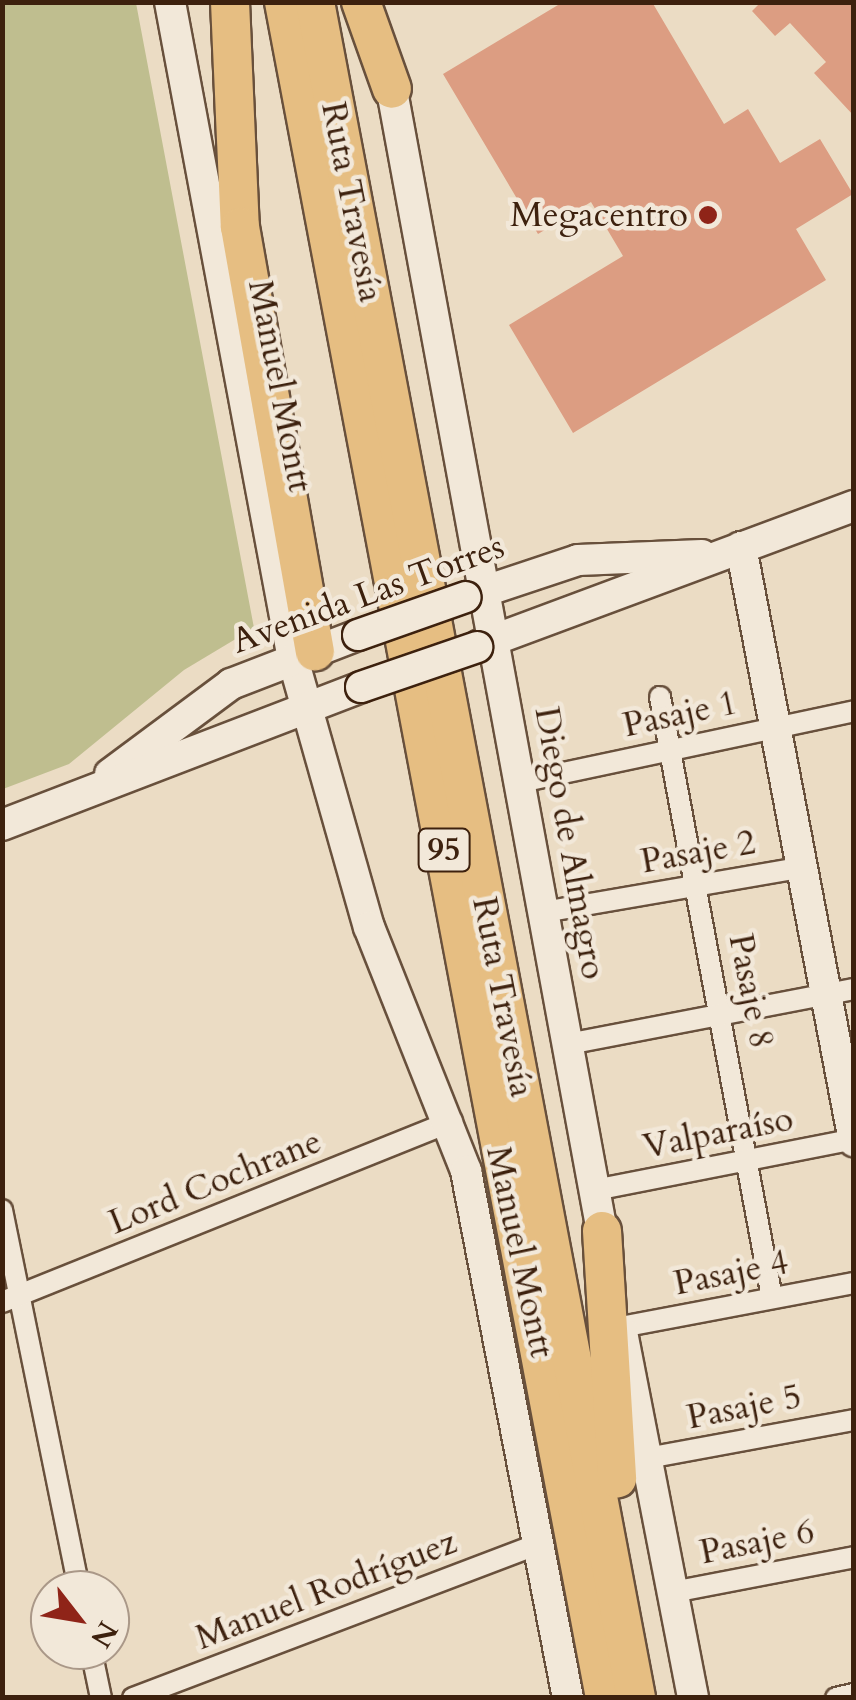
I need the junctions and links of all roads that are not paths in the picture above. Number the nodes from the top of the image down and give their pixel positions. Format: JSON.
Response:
{"nodes":[{"id":1,"x":170,"y":2,"type":"edge"},
{"id":2,"x":230,"y":2,"type":"edge"},
{"id":3,"x":284,"y":2,"type":"edge"},
{"id":4,"x":315,"y":2,"type":"edge"},
{"id":5,"x":361,"y":2,"type":"edge"},
{"id":6,"x":375,"y":2,"type":"edge"},
{"id":7,"x":392,"y":89,"type":"junction"},
{"id":8,"x":854,"y":506,"type":"edge"},
{"id":9,"x":728,"y":552,"type":"junction"},
{"id":10,"x":477,"y":593,"type":"junction"},
{"id":11,"x":486,"y":643,"type":"junction"},
{"id":12,"x":304,"y":655,"type":"junction"},
{"id":13,"x":660,"y":697,"type":"dead end"},
{"id":14,"x":314,"y":705,"type":"junction"},
{"id":15,"x":854,"y":711,"type":"edge"},
{"id":16,"x":777,"y":728,"type":"junction"},
{"id":17,"x":670,"y":748,"type":"junction"},
{"id":18,"x":520,"y":782,"type":"junction"},
{"id":19,"x":81,"y":796,"type":"junction"},
{"id":20,"x":2,"y":825,"type":"edge"},
{"id":21,"x":804,"y":867,"type":"junction"},
{"id":22,"x":698,"y":885,"type":"junction"},
{"id":23,"x":544,"y":912,"type":"junction"},
{"id":24,"x":841,"y":992,"type":"edge"},
{"id":25,"x":723,"y":1014,"type":"junction"},
{"id":26,"x":568,"y":1044,"type":"junction"},
{"id":27,"x":452,"y":1121,"type":"junction"},
{"id":28,"x":853,"y":1140,"type":"edge"},
{"id":29,"x":750,"y":1160,"type":"junction"},
{"id":30,"x":595,"y":1190,"type":"junction"},
{"id":31,"x":2,"y":1210,"type":"edge"},
{"id":32,"x":602,"y":1231,"type":"junction"},
{"id":33,"x":854,"y":1282,"type":"edge"},
{"id":34,"x":772,"y":1298,"type":"junction"},
{"id":35,"x":10,"y":1299,"type":"edge"},
{"id":36,"x":621,"y":1327,"type":"junction"},
{"id":37,"x":854,"y":1420,"type":"edge"},
{"id":38,"x":646,"y":1458,"type":"junction"},
{"id":39,"x":541,"y":1544,"type":"junction"},
{"id":40,"x":854,"y":1557,"type":"edge"},
{"id":41,"x":74,"y":1570,"type":"edge"},
{"id":42,"x":672,"y":1592,"type":"junction"},
{"id":43,"x":622,"y":1621,"type":"junction"},
{"id":44,"x":96,"y":1670,"type":"edge"},
{"id":45,"x":854,"y":1694,"type":"edge"},
{"id":46,"x":101,"y":1698,"type":"edge"},
{"id":47,"x":133,"y":1698,"type":"edge"},
{"id":48,"x":568,"y":1698,"type":"edge"},
{"id":49,"x":604,"y":1698,"type":"edge"},
{"id":50,"x":636,"y":1698,"type":"edge"},
{"id":51,"x":693,"y":1698,"type":"edge"},
{"id":52,"x":836,"y":1698,"type":"edge"}],
"edges":[{"from":1,"to":12,"type":"main road","name":"Manuel Montt"},
{"from":2,"to":12,"type":"highway"},
{"from":3,"to":49,"type":"highway","name":"Ruta Travesía","number":"95"},
{"from":4,"to":43,"type":"highway","name":"Ruta Travesía","number":"95"},
{"from":5,"to":7,"type":"highway"},
{"from":6,"to":7,"type":"main road","name":"Diego de Almagro"},
{"from":7,"to":10,"type":"main road","name":"Diego de Almagro"},
{"from":8,"to":9,"type":"main road","name":"Avenida Las Torres"},
{"from":9,"to":10,"type":"main road","name":"Avenida Las Torres"},
{"from":9,"to":11,"type":"main road","name":"Avenida Las Torres"},
{"from":9,"to":16,"type":"main road"},
{"from":10,"to":11,"type":"main road","name":"Diego de Almagro"},
{"from":10,"to":12,"type":"main road","name":"Avenida Las Torres","bridge":true},
{"from":11,"to":14,"type":"main road","name":"Avenida Las Torres","bridge":true},
{"from":11,"to":18,"type":"main road","name":"Diego de Almagro"},
{"from":12,"to":14,"type":"main road","name":"Manuel Montt"},
{"from":12,"to":19,"type":"main road","name":"Avenida Las Torres"},
{"from":13,"to":17,"type":"street","name":"Pasaje 8"},
{"from":14,"to":19,"type":"main road","name":"Avenida Las Torres"},
{"from":14,"to":27,"type":"main road","name":"Manuel Montt"},
{"from":15,"to":16,"type":"street","name":"Pasaje 1"},
{"from":16,"to":17,"type":"street","name":"Pasaje 1"},
{"from":16,"to":21,"type":"main road"},
{"from":17,"to":18,"type":"street","name":"Pasaje 1"},
{"from":17,"to":22,"type":"street","name":"Pasaje 8"},
{"from":18,"to":23,"type":"main road","name":"Diego de Almagro"},
{"from":19,"to":20,"type":"main road","name":"Avenida Las Torres"},
{"from":21,"to":22,"type":"street","name":"Pasaje 2"},
{"from":21,"to":24,"type":"main road"},
{"from":22,"to":23,"type":"street","name":"Pasaje 2"},
{"from":22,"to":25,"type":"street","name":"Pasaje 8"},
{"from":23,"to":26,"type":"main road","name":"Diego de Almagro"},
{"from":24,"to":25,"type":"street"},
{"from":24,"to":28,"type":"main road"},
{"from":25,"to":26,"type":"street"},
{"from":25,"to":29,"type":"street","name":"Pasaje 8"},
{"from":26,"to":30,"type":"main road","name":"Diego de Almagro"},
{"from":27,"to":35,"type":"street","name":"Lord Cochrane"},
{"from":27,"to":39,"type":"main road","name":"Manuel Montt"},
{"from":28,"to":29,"type":"street","name":"Valparaíso"},
{"from":29,"to":30,"type":"street","name":"Valparaíso"},
{"from":29,"to":34,"type":"street","name":"Pasaje 8"},
{"from":30,"to":32,"type":"main road","name":"Diego de Almagro"},
{"from":31,"to":35,"type":"street"},
{"from":32,"to":36,"type":"main road","name":"Diego de Almagro"},
{"from":32,"to":43,"type":"highway"},
{"from":33,"to":34,"type":"street","name":"Pasaje 4"},
{"from":34,"to":36,"type":"street","name":"Pasaje 4"},
{"from":35,"to":41,"type":"street"},
{"from":36,"to":38,"type":"main road","name":"Diego de Almagro"},
{"from":37,"to":38,"type":"street","name":"Pasaje 5"},
{"from":38,"to":42,"type":"main road","name":"Diego de Almagro"},
{"from":39,"to":47,"type":"street","name":"Manuel Rodríguez"},
{"from":39,"to":48,"type":"main road","name":"Manuel Montt"},
{"from":40,"to":42,"type":"street","name":"Pasaje 6"},
{"from":42,"to":51,"type":"main road","name":"Diego de Almagro"},
{"from":43,"to":50,"type":"highway","name":"Ruta Travesía","number":"95"},
{"from":44,"to":46,"type":"street"},
{"from":45,"to":52,"type":"street"}]}
